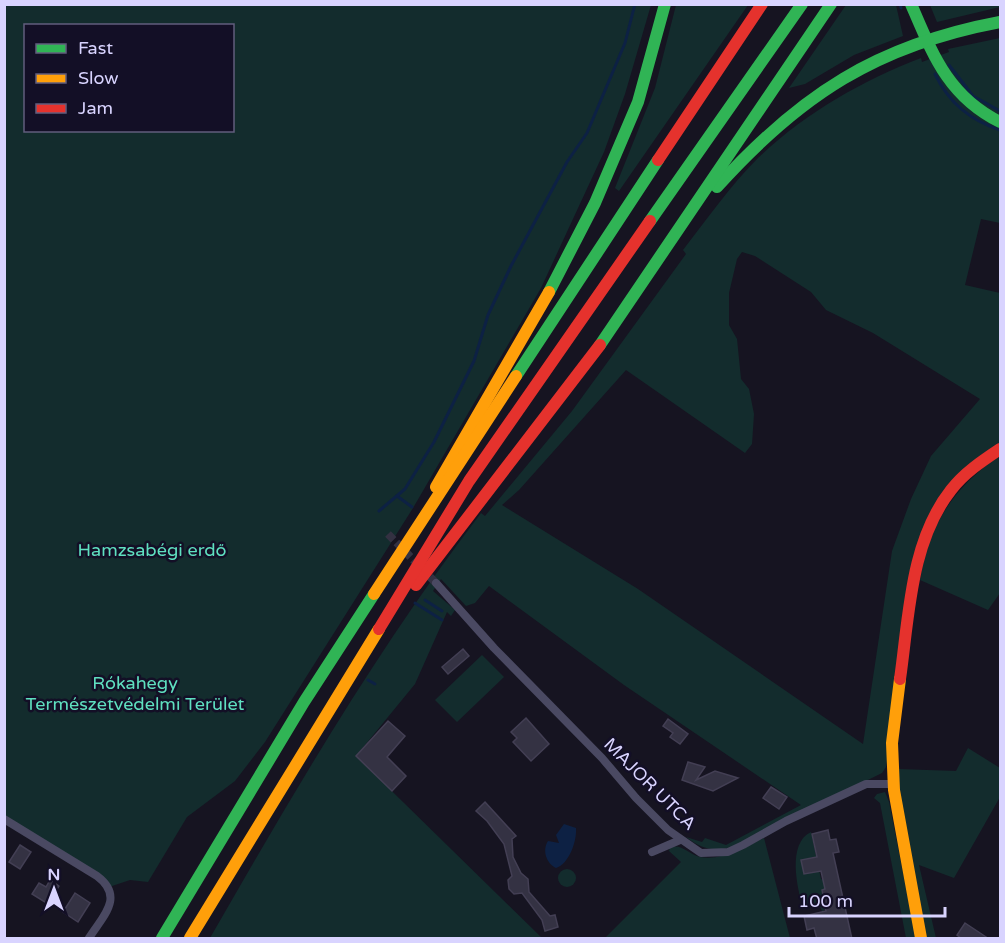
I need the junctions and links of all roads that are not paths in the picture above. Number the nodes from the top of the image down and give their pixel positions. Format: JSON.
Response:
{"nodes":[{"id":1,"x":665,"y":4,"type":"edge"},
{"id":2,"x":762,"y":4,"type":"edge"},
{"id":3,"x":802,"y":4,"type":"edge"},
{"id":4,"x":831,"y":4,"type":"edge"},
{"id":5,"x":911,"y":4,"type":"edge"},
{"id":6,"x":1000,"y":22,"type":"edge"},
{"id":7,"x":1000,"y":122,"type":"edge"},
{"id":8,"x":639,"y":290,"type":"junction"},
{"id":9,"x":1000,"y":448,"type":"edge"},
{"id":10,"x":422,"y":524,"type":"junction"},
{"id":11,"x":431,"y":553,"type":"junction"},
{"id":12,"x":436,"y":583,"type":"tunnel mouth"},
{"id":13,"x":893,"y":784,"type":"junction"},
{"id":14,"x":4,"y":819,"type":"edge"},
{"id":15,"x":680,"y":840,"type":"junction"},
{"id":16,"x":652,"y":852,"type":"dead end"},
{"id":17,"x":89,"y":939,"type":"edge"},
{"id":18,"x":162,"y":939,"type":"edge"},
{"id":19,"x":190,"y":939,"type":"edge"},
{"id":20,"x":921,"y":939,"type":"edge"}],
"edges":[{"from":1,"to":10,"type":"main road"},
{"from":2,"to":10,"type":"main road"},
{"from":3,"to":11,"type":"main road"},
{"from":4,"to":8,"type":"main road"},
{"from":5,"to":7,"type":"main road"},
{"from":6,"to":8,"type":"main road"},
{"from":8,"to":11,"type":"main road"},
{"from":9,"to":13,"type":"main road"},
{"from":10,"to":18,"type":"main road"},
{"from":11,"to":19,"type":"main road"},
{"from":12,"to":15,"type":"street","name":"MAJOR UTCA"},
{"from":13,"to":15,"type":"street","name":"MAJOR UTCA"},
{"from":13,"to":20,"type":"main road"},
{"from":14,"to":17,"type":"street"},
{"from":15,"to":16,"type":"street"}]}
